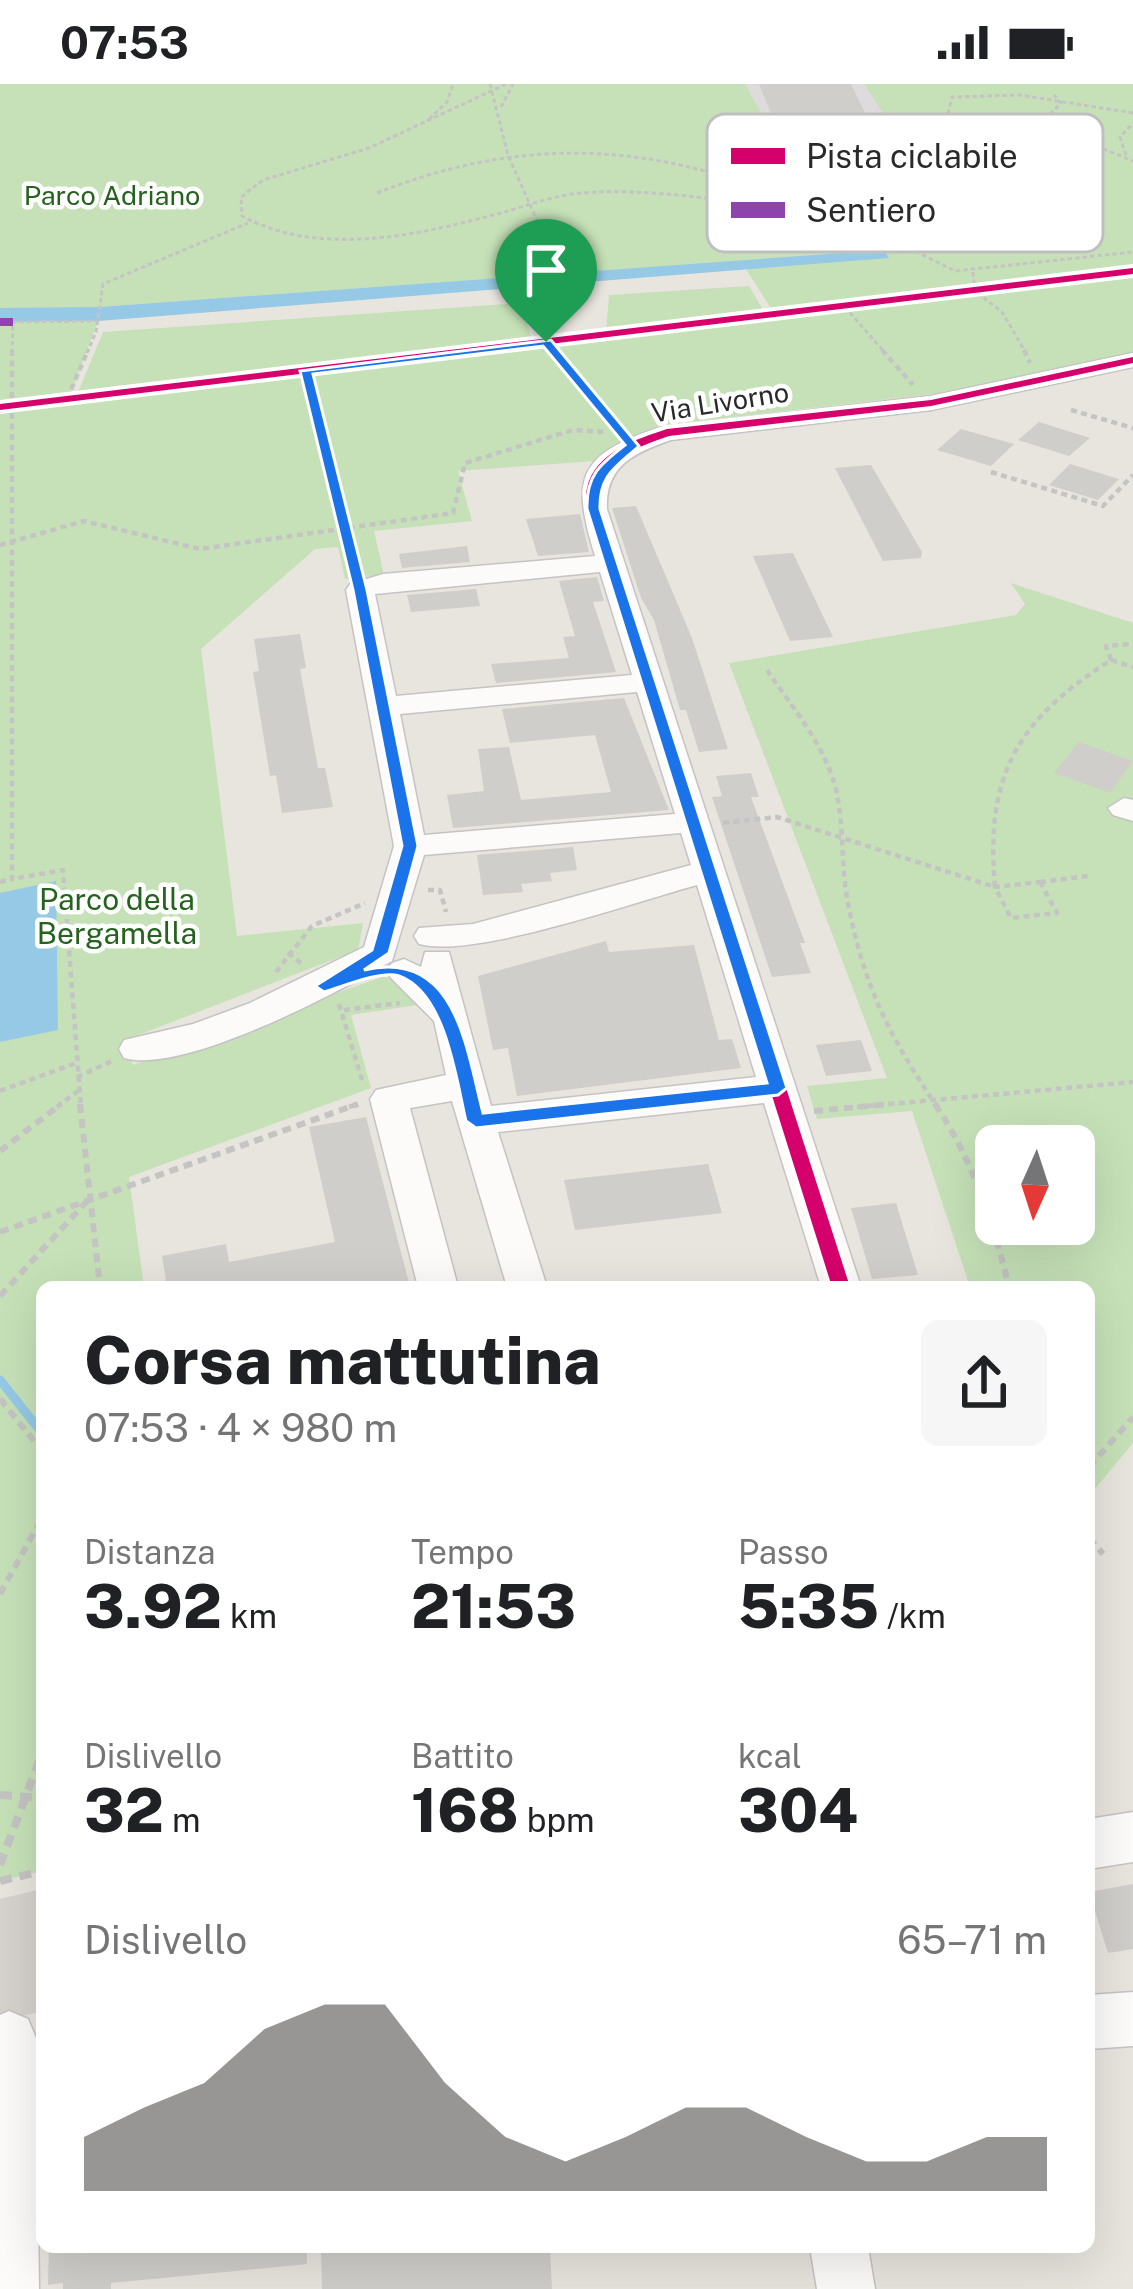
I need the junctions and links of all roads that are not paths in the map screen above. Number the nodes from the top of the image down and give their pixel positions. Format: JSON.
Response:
{"nodes":[{"id":1,"x":1133,"y":360,"type":"edge"},
{"id":2,"x":611,"y":563,"type":"junction"},
{"id":3,"x":649,"y":682,"type":"junction"},
{"id":4,"x":380,"y":707,"type":"junction"},
{"id":5,"x":691,"y":815,"type":"junction"},
{"id":6,"x":410,"y":846,"type":"junction"},
{"id":7,"x":709,"y":871,"type":"junction"},
{"id":8,"x":416,"y":964,"type":"junction"},
{"id":9,"x":137,"y":1049,"type":"road end"},
{"id":10,"x":782,"y":1101,"type":"junction"},
{"id":11,"x":471,"y":1103,"type":"junction"},
{"id":12,"x":436,"y":1281,"type":"edge"},
{"id":13,"x":525,"y":1281,"type":"edge"},
{"id":14,"x":839,"y":1281,"type":"edge"},
{"id":15,"x":1133,"y":1837,"type":"edge"},
{"id":16,"x":1095,"y":1843,"type":"edge"},
{"id":17,"x":1133,"y":2019,"type":"edge"},
{"id":18,"x":1095,"y":2021,"type":"edge"},
{"id":19,"x":17,"y":2036,"type":"edge"},
{"id":20,"x":840,"y":2253,"type":"edge"},
{"id":21,"x":10,"y":2289,"type":"edge"},
{"id":22,"x":846,"y":2289,"type":"edge"}],
"edges":[{"from":1,"to":2,"type":"street","name":"Via Livorno"},
{"from":2,"to":3,"type":"street","name":"Via Livorno"},
{"from":2,"to":4,"type":"street"},
{"from":3,"to":4,"type":"street"},
{"from":3,"to":5,"type":"street","name":"Via Livorno"},
{"from":4,"to":6,"type":"street"},
{"from":5,"to":6,"type":"street"},
{"from":5,"to":7,"type":"street","name":"Via Livorno"},
{"from":6,"to":8,"type":"street"},
{"from":7,"to":8,"type":"street"},
{"from":7,"to":10,"type":"street","name":"Via Livorno"},
{"from":8,"to":9,"type":"street"},
{"from":8,"to":11,"type":"street"},
{"from":10,"to":11,"type":"street"},
{"from":10,"to":14,"type":"street","name":"Via Livorno"},
{"from":11,"to":12,"type":"street"},
{"from":11,"to":13,"type":"street"},
{"from":15,"to":16,"type":"street"},
{"from":17,"to":18,"type":"street"},
{"from":19,"to":21,"type":"street"},
{"from":20,"to":22,"type":"street"}]}
